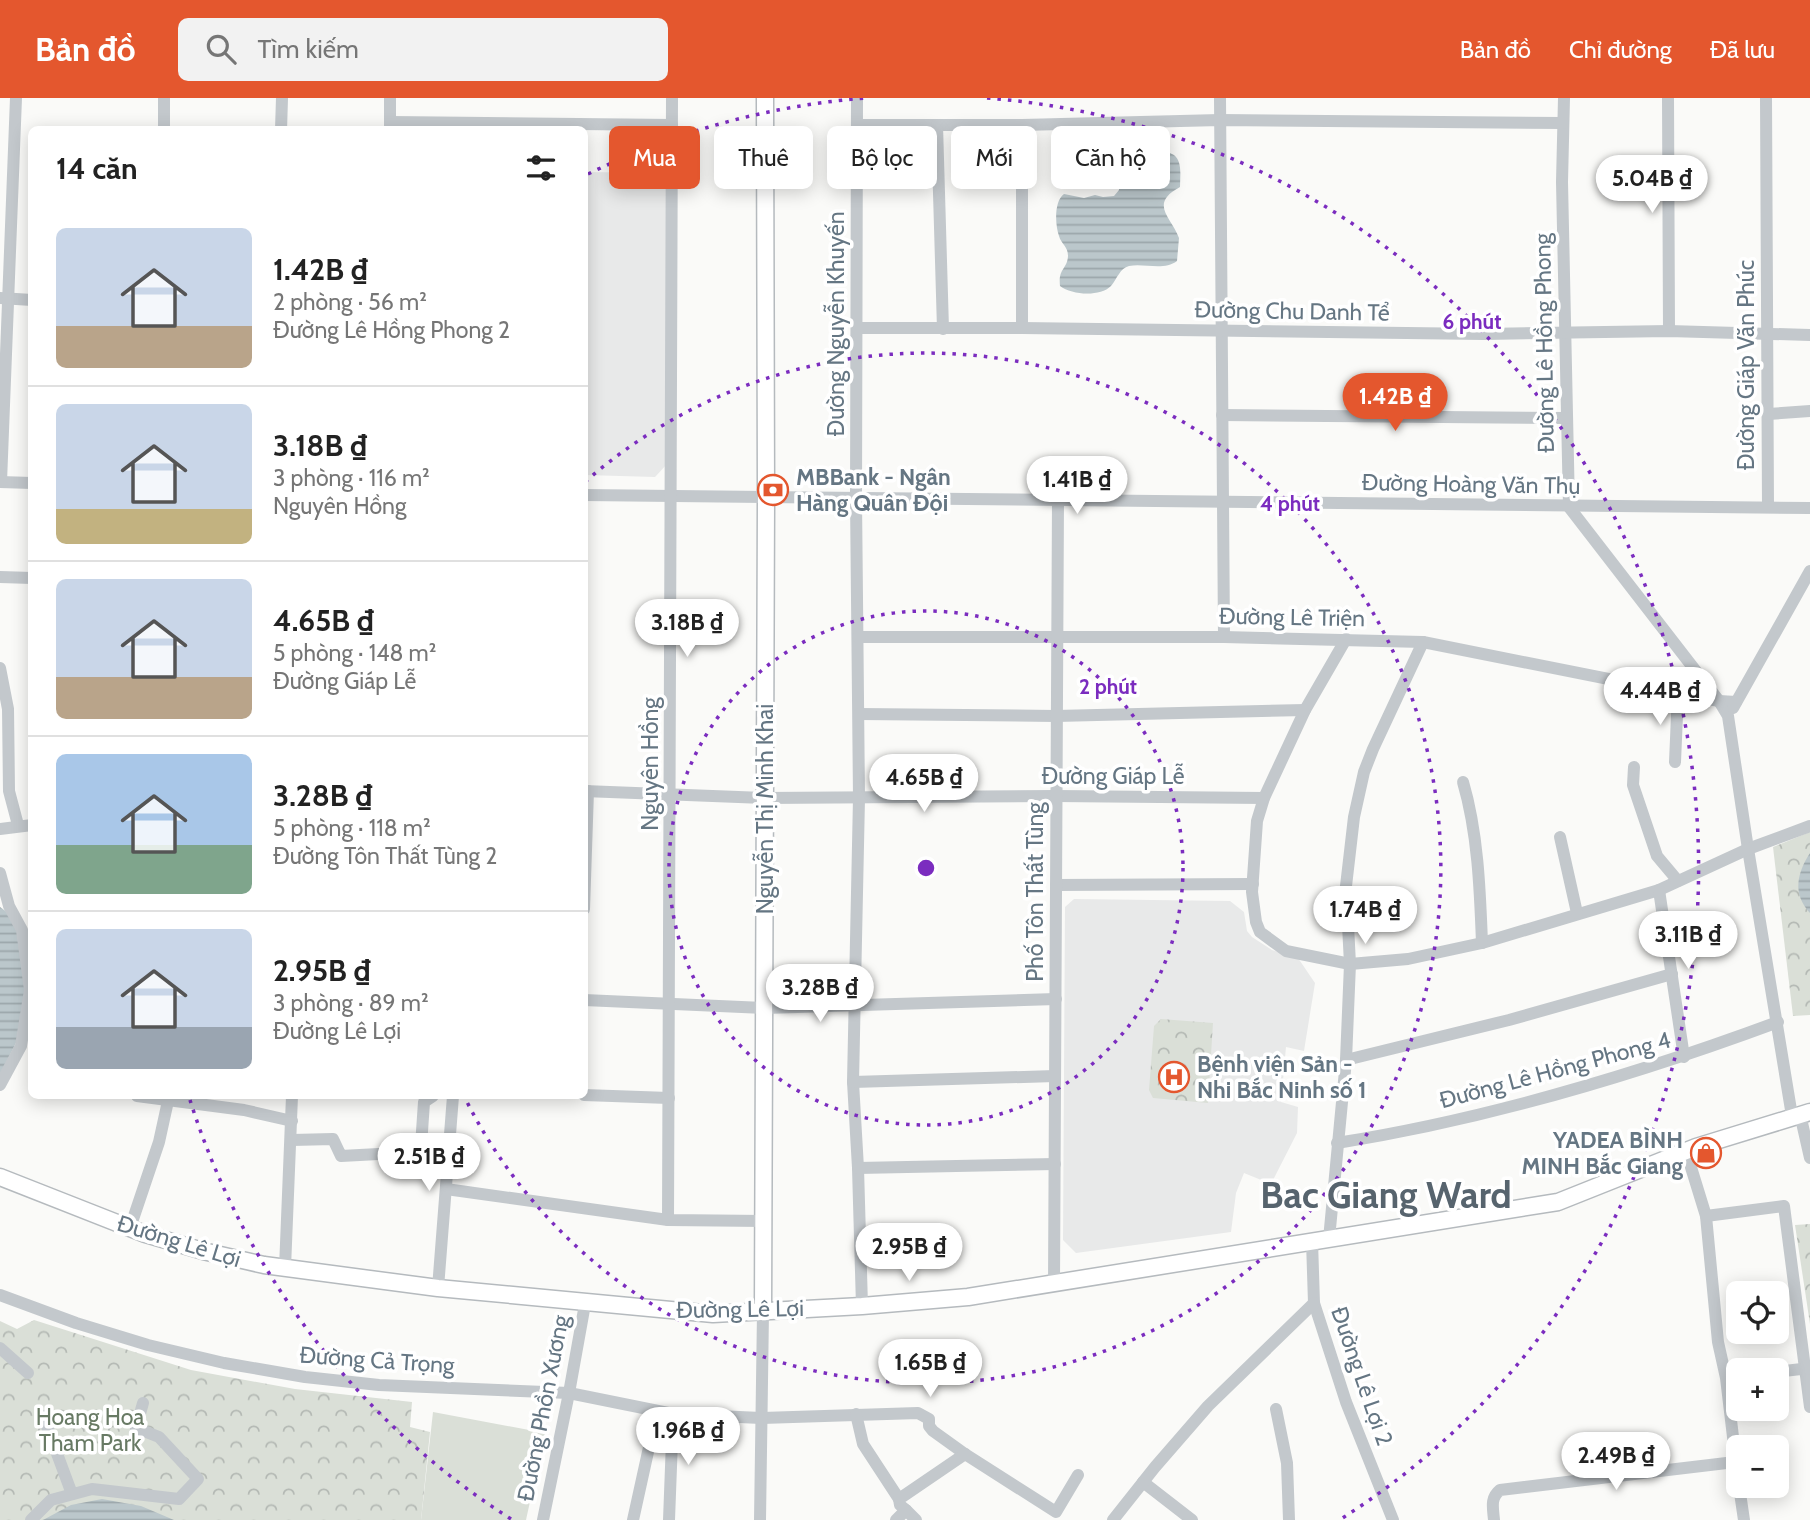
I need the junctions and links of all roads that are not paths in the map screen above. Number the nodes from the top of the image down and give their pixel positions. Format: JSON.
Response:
{"nodes":[{"id":1,"x":16,"y":98,"type":"edge"},
{"id":2,"x":164,"y":98,"type":"edge"},
{"id":3,"x":282,"y":98,"type":"edge"},
{"id":4,"x":390,"y":98,"type":"edge"},
{"id":5,"x":672,"y":98,"type":"edge"},
{"id":6,"x":765,"y":98,"type":"edge"},
{"id":7,"x":857,"y":98,"type":"edge"},
{"id":8,"x":1220,"y":98,"type":"edge"},
{"id":9,"x":1564,"y":98,"type":"edge"},
{"id":10,"x":1668,"y":98,"type":"edge"},
{"id":11,"x":1766,"y":98,"type":"edge"},
{"id":12,"x":1220,"y":120,"type":"junction"},
{"id":13,"x":1563,"y":123,"type":"junction"},
{"id":14,"x":672,"y":125,"type":"junction"},
{"id":15,"x":857,"y":125,"type":"junction"},
{"id":16,"x":937,"y":125,"type":"junction"},
{"id":17,"x":1022,"y":125,"type":"junction"},
{"id":18,"x":164,"y":126,"type":"edge"},
{"id":19,"x":281,"y":126,"type":"edge"},
{"id":20,"x":390,"y":126,"type":"edge"},
{"id":21,"x":4,"y":298,"type":"edge"},
{"id":22,"x":28,"y":300,"type":"edge"},
{"id":23,"x":858,"y":328,"type":"junction"},
{"id":24,"x":1022,"y":328,"type":"junction"},
{"id":25,"x":943,"y":329,"type":"junction"},
{"id":26,"x":1669,"y":331,"type":"junction"},
{"id":27,"x":1222,"y":332,"type":"junction"},
{"id":28,"x":1565,"y":333,"type":"junction"},
{"id":29,"x":1767,"y":334,"type":"junction"},
{"id":30,"x":1810,"y":335,"type":"edge"},
{"id":31,"x":1810,"y":411,"type":"edge"},
{"id":32,"x":1768,"y":414,"type":"junction"},
{"id":33,"x":1222,"y":415,"type":"junction"},
{"id":34,"x":1567,"y":418,"type":"junction"},
{"id":35,"x":2,"y":436,"type":"edge"},
{"id":36,"x":1,"y":482,"type":"edge"},
{"id":37,"x":28,"y":483,"type":"edge"},
{"id":38,"x":588,"y":495,"type":"edge"},
{"id":39,"x":670,"y":497,"type":"junction"},
{"id":40,"x":766,"y":499,"type":"junction"},
{"id":41,"x":856,"y":499,"type":"junction"},
{"id":42,"x":1058,"y":500,"type":"junction"},
{"id":43,"x":1223,"y":500,"type":"junction"},
{"id":44,"x":1569,"y":506,"type":"junction"},
{"id":45,"x":1768,"y":507,"type":"junction"},
{"id":46,"x":1810,"y":508,"type":"edge"},
{"id":47,"x":1810,"y":572,"type":"edge"},
{"id":48,"x":0,"y":577,"type":"edge"},
{"id":49,"x":28,"y":578,"type":"edge"},
{"id":50,"x":858,"y":637,"type":"junction"},
{"id":51,"x":1224,"y":637,"type":"junction"},
{"id":52,"x":1056,"y":638,"type":"junction"},
{"id":53,"x":1346,"y":639,"type":"junction"},
{"id":54,"x":1423,"y":642,"type":"junction"},
{"id":55,"x":0,"y":668,"type":"edge"},
{"id":56,"x":1678,"y":692,"type":"junction"},
{"id":57,"x":1719,"y":701,"type":"junction"},
{"id":58,"x":1736,"y":702,"type":"junction"},
{"id":59,"x":1304,"y":710,"type":"junction"},
{"id":60,"x":859,"y":714,"type":"junction"},
{"id":61,"x":1056,"y":716,"type":"junction"},
{"id":62,"x":1728,"y":716,"type":"junction"},
{"id":63,"x":1675,"y":762,"type":"dead end"},
{"id":64,"x":1634,"y":767,"type":"dead end"},
{"id":65,"x":1463,"y":782,"type":"dead end"},
{"id":66,"x":588,"y":791,"type":"edge"},
{"id":67,"x":671,"y":793,"type":"junction"},
{"id":68,"x":1056,"y":796,"type":"junction"},
{"id":69,"x":764,"y":798,"type":"junction"},
{"id":70,"x":859,"y":798,"type":"junction"},
{"id":71,"x":1264,"y":798,"type":"junction"},
{"id":72,"x":25,"y":825,"type":"edge"},
{"id":73,"x":1810,"y":826,"type":"edge"},
{"id":74,"x":0,"y":829,"type":"edge"},
{"id":75,"x":1560,"y":838,"type":"dead end"},
{"id":76,"x":1748,"y":849,"type":"junction"},
{"id":77,"x":0,"y":873,"type":"edge"},
{"id":78,"x":1678,"y":881,"type":"junction"},
{"id":79,"x":1253,"y":884,"type":"junction"},
{"id":80,"x":1056,"y":885,"type":"junction"},
{"id":81,"x":1659,"y":890,"type":"junction"},
{"id":82,"x":1577,"y":914,"type":"junction"},
{"id":83,"x":1482,"y":943,"type":"junction"},
{"id":84,"x":1350,"y":964,"type":"junction"},
{"id":85,"x":28,"y":971,"type":"edge"},
{"id":86,"x":1672,"y":974,"type":"junction"},
{"id":87,"x":1056,"y":999,"type":"junction"},
{"id":88,"x":588,"y":1000,"type":"edge"},
{"id":89,"x":670,"y":1005,"type":"junction"},
{"id":90,"x":854,"y":1006,"type":"junction"},
{"id":91,"x":765,"y":1008,"type":"junction"},
{"id":92,"x":28,"y":1015,"type":"edge"},
{"id":93,"x":1778,"y":1022,"type":"junction"},
{"id":94,"x":19,"y":1051,"type":"junction"},
{"id":95,"x":28,"y":1056,"type":"edge"},
{"id":96,"x":1684,"y":1057,"type":"junction"},
{"id":97,"x":1346,"y":1060,"type":"junction"},
{"id":98,"x":1055,"y":1076,"type":"junction"},
{"id":99,"x":853,"y":1082,"type":"junction"},
{"id":100,"x":0,"y":1085,"type":"edge"},
{"id":101,"x":588,"y":1095,"type":"edge"},
{"id":102,"x":669,"y":1098,"type":"junction"},
{"id":103,"x":156,"y":1099,"type":"edge"},
{"id":104,"x":292,"y":1099,"type":"edge"},
{"id":105,"x":426,"y":1099,"type":"edge"},
{"id":106,"x":453,"y":1099,"type":"edge"},
{"id":107,"x":168,"y":1101,"type":"junction"},
{"id":108,"x":1801,"y":1114,"type":"edge"},
{"id":109,"x":292,"y":1121,"type":"junction"},
{"id":110,"x":292,"y":1140,"type":"junction"},
{"id":111,"x":1337,"y":1143,"type":"junction"},
{"id":112,"x":1686,"y":1151,"type":"junction"},
{"id":113,"x":1810,"y":1158,"type":"edge"},
{"id":114,"x":1055,"y":1164,"type":"junction"},
{"id":115,"x":858,"y":1168,"type":"junction"},
{"id":116,"x":0,"y":1177,"type":"edge"},
{"id":117,"x":446,"y":1189,"type":"junction"},
{"id":118,"x":1706,"y":1216,"type":"junction"},
{"id":119,"x":668,"y":1220,"type":"junction"},
{"id":120,"x":764,"y":1222,"type":"junction"},
{"id":121,"x":130,"y":1228,"type":"junction"},
{"id":122,"x":1329,"y":1239,"type":"junction"},
{"id":123,"x":1312,"y":1241,"type":"junction"},
{"id":124,"x":285,"y":1268,"type":"junction"},
{"id":125,"x":1054,"y":1284,"type":"junction"},
{"id":126,"x":438,"y":1288,"type":"junction"},
{"id":127,"x":0,"y":1295,"type":"edge"},
{"id":128,"x":1314,"y":1303,"type":"junction"},
{"id":129,"x":584,"y":1304,"type":"junction"},
{"id":130,"x":862,"y":1306,"type":"junction"},
{"id":131,"x":763,"y":1312,"type":"junction"},
{"id":132,"x":0,"y":1348,"type":"edge"},
{"id":133,"x":1726,"y":1362,"type":"edge"},
{"id":134,"x":1807,"y":1368,"type":"edge"},
{"id":135,"x":1789,"y":1370,"type":"edge"},
{"id":136,"x":28,"y":1373,"type":"dead end"},
{"id":137,"x":569,"y":1393,"type":"junction"},
{"id":138,"x":143,"y":1403,"type":"dead end"},
{"id":139,"x":1810,"y":1407,"type":"edge"},
{"id":140,"x":1276,"y":1409,"type":"dead end"},
{"id":141,"x":657,"y":1411,"type":"junction"},
{"id":142,"x":673,"y":1414,"type":"junction"},
{"id":143,"x":856,"y":1414,"type":"junction"},
{"id":144,"x":43,"y":1416,"type":"dead end"},
{"id":145,"x":761,"y":1418,"type":"junction"},
{"id":146,"x":965,"y":1454,"type":"junction"},
{"id":147,"x":1726,"y":1463,"type":"edge"},
{"id":148,"x":1078,"y":1475,"type":"dead end"},
{"id":149,"x":1143,"y":1482,"type":"junction"},
{"id":150,"x":72,"y":1494,"type":"junction"},
{"id":151,"x":1741,"y":1498,"type":"edge"},
{"id":152,"x":902,"y":1505,"type":"junction"},
{"id":153,"x":31,"y":1520,"type":"edge"},
{"id":154,"x":543,"y":1520,"type":"edge"},
{"id":155,"x":633,"y":1520,"type":"edge"},
{"id":156,"x":670,"y":1520,"type":"edge"},
{"id":157,"x":760,"y":1520,"type":"edge"},
{"id":158,"x":896,"y":1520,"type":"edge"},
{"id":159,"x":916,"y":1520,"type":"edge"},
{"id":160,"x":1113,"y":1520,"type":"edge"},
{"id":161,"x":1192,"y":1520,"type":"edge"},
{"id":162,"x":1289,"y":1520,"type":"edge"},
{"id":163,"x":1393,"y":1520,"type":"edge"},
{"id":164,"x":1494,"y":1520,"type":"edge"},
{"id":165,"x":1744,"y":1520,"type":"edge"}],
"edges":[{"from":1,"to":21,"type":"street"},
{"from":2,"to":18,"type":"street"},
{"from":3,"to":19,"type":"street"},
{"from":4,"to":20,"type":"street"},
{"from":5,"to":14,"type":"street","name":"Nguyên Hồng"},
{"from":6,"to":40,"type":"main road","name":"Nguyễn Thị Minh Khai"},
{"from":7,"to":15,"type":"street","name":"Đường Nguyễn Khuyến"},
{"from":8,"to":12,"type":"street"},
{"from":9,"to":13,"type":"street","name":"Đường Lê Hồng Phong"},
{"from":10,"to":26,"type":"street"},
{"from":11,"to":29,"type":"street","name":"Đường Giáp Văn Phúc"},
{"from":12,"to":13,"type":"street"},
{"from":12,"to":17,"type":"street"},
{"from":12,"to":27,"type":"street"},
{"from":13,"to":28,"type":"street","name":"Đường Lê Hồng Phong"},
{"from":14,"to":20,"type":"street"},
{"from":14,"to":39,"type":"street","name":"Nguyên Hồng"},
{"from":15,"to":16,"type":"street"},
{"from":15,"to":23,"type":"street","name":"Đường Nguyễn Khuyến"},
{"from":16,"to":17,"type":"street"},
{"from":16,"to":25,"type":"street"},
{"from":17,"to":24,"type":"street"},
{"from":21,"to":22,"type":"street"},
{"from":21,"to":35,"type":"street"},
{"from":23,"to":25,"type":"street","name":"Đường Chu Danh Tể"},
{"from":23,"to":41,"type":"street","name":"Đường Nguyễn Khuyến"},
{"from":24,"to":25,"type":"street","name":"Đường Chu Danh Tể"},
{"from":24,"to":27,"type":"street","name":"Đường Chu Danh Tể"},
{"from":26,"to":28,"type":"street","name":"Đường Chu Danh Tể"},
{"from":26,"to":29,"type":"street","name":"Đường Chu Danh Tể"},
{"from":27,"to":28,"type":"street","name":"Đường Chu Danh Tể"},
{"from":27,"to":33,"type":"street"},
{"from":28,"to":34,"type":"street","name":"Đường Lê Hồng Phong"},
{"from":29,"to":30,"type":"street","name":"Đường Chu Danh Tể"},
{"from":29,"to":32,"type":"street","name":"Đường Giáp Văn Phúc"},
{"from":31,"to":32,"type":"street"},
{"from":32,"to":45,"type":"street","name":"Đường Giáp Văn Phúc"},
{"from":33,"to":34,"type":"street"},
{"from":33,"to":43,"type":"street"},
{"from":34,"to":44,"type":"street","name":"Đường Lê Hồng Phong"},
{"from":35,"to":36,"type":"street"},
{"from":36,"to":37,"type":"street"},
{"from":38,"to":39,"type":"street","name":"Đường Hoàng Văn Thụ"},
{"from":39,"to":40,"type":"street","name":"Đường Hoàng Văn Thụ"},
{"from":39,"to":67,"type":"street","name":"Nguyên Hồng"},
{"from":40,"to":41,"type":"street","name":"Đường Hoàng Văn Thụ"},
{"from":40,"to":69,"type":"main road","name":"Nguyễn Thị Minh Khai"},
{"from":41,"to":42,"type":"street","name":"Đường Hoàng Văn Thụ"},
{"from":41,"to":50,"type":"street","name":"Đường Nguyễn Khuyến"},
{"from":42,"to":43,"type":"street","name":"Đường Hoàng Văn Thụ"},
{"from":42,"to":52,"type":"street","name":"Phố Tôn Thất Tùng"},
{"from":43,"to":44,"type":"street","name":"Đường Hoàng Văn Thụ"},
{"from":43,"to":51,"type":"street"},
{"from":44,"to":45,"type":"street","name":"Đường Hoàng Văn Thụ"},
{"from":44,"to":57,"type":"street"},
{"from":45,"to":46,"type":"street","name":"Đường Hoàng Văn Thụ"},
{"from":47,"to":58,"type":"street"},
{"from":48,"to":49,"type":"street"},
{"from":50,"to":52,"type":"street","name":"Đường Lê Triện"},
{"from":50,"to":60,"type":"street","name":"Đường Nguyễn Khuyến"},
{"from":51,"to":52,"type":"street","name":"Đường Lê Triện"},
{"from":51,"to":53,"type":"street","name":"Đường Lê Triện"},
{"from":52,"to":61,"type":"street","name":"Phố Tôn Thất Tùng"},
{"from":53,"to":54,"type":"street","name":"Đường Lê Triện"},
{"from":53,"to":59,"type":"street"},
{"from":54,"to":56,"type":"street","name":"Đường Lê Triện"},
{"from":54,"to":84,"type":"street"},
{"from":55,"to":72,"type":"street"},
{"from":56,"to":57,"type":"street","name":"Đường Lê Triện"},
{"from":56,"to":63,"type":"street"},
{"from":57,"to":58,"type":"street","name":"Đường Lê Triện"},
{"from":57,"to":62,"type":"street"},
{"from":58,"to":62,"type":"street"},
{"from":59,"to":61,"type":"street"},
{"from":59,"to":71,"type":"street"},
{"from":60,"to":61,"type":"street"},
{"from":60,"to":70,"type":"street","name":"Đường Nguyễn Khuyến"},
{"from":61,"to":68,"type":"street","name":"Phố Tôn Thất Tùng"},
{"from":62,"to":76,"type":"street"},
{"from":64,"to":78,"type":"street"},
{"from":65,"to":83,"type":"street"},
{"from":66,"to":67,"type":"street","name":"Đường Giáp Lễ"},
{"from":67,"to":69,"type":"street","name":"Đường Giáp Lễ"},
{"from":67,"to":89,"type":"street","name":"Nguyên Hồng"},
{"from":68,"to":70,"type":"street","name":"Đường Giáp Lễ"},
{"from":68,"to":71,"type":"street","name":"Đường Giáp Lễ"},
{"from":68,"to":80,"type":"street","name":"Phố Tôn Thất Tùng"},
{"from":69,"to":70,"type":"street","name":"Đường Giáp Lễ"},
{"from":69,"to":91,"type":"main road","name":"Nguyễn Thị Minh Khai"},
{"from":70,"to":90,"type":"street","name":"Đường Nguyễn Khuyến"},
{"from":71,"to":79,"type":"street"},
{"from":72,"to":74,"type":"street"},
{"from":73,"to":76,"type":"street"},
{"from":75,"to":82,"type":"street"},
{"from":76,"to":78,"type":"street"},
{"from":76,"to":93,"type":"street"},
{"from":77,"to":85,"type":"street"},
{"from":78,"to":81,"type":"street"},
{"from":79,"to":80,"type":"street"},
{"from":79,"to":84,"type":"street"},
{"from":80,"to":87,"type":"street","name":"Phố Tôn Thất Tùng"},
{"from":81,"to":82,"type":"street"},
{"from":81,"to":86,"type":"street"},
{"from":82,"to":83,"type":"street"},
{"from":83,"to":84,"type":"street"},
{"from":84,"to":97,"type":"street"},
{"from":86,"to":96,"type":"street"},
{"from":86,"to":97,"type":"street"},
{"from":87,"to":90,"type":"street"},
{"from":87,"to":98,"type":"street","name":"Phố Tôn Thất Tùng"},
{"from":88,"to":89,"type":"street"},
{"from":89,"to":91,"type":"street"},
{"from":89,"to":102,"type":"street","name":"Nguyên Hồng"},
{"from":90,"to":91,"type":"street"},
{"from":90,"to":99,"type":"street","name":"Đường Nguyễn Khuyến"},
{"from":91,"to":120,"type":"main road","name":"Nguyễn Thị Minh Khai"},
{"from":92,"to":94,"type":"street"},
{"from":93,"to":96,"type":"street","name":"Đường Lê Hồng Phong 4"},
{"from":93,"to":108,"type":"street"},
{"from":94,"to":95,"type":"street"},
{"from":94,"to":100,"type":"street"},
{"from":96,"to":111,"type":"street","name":"Đường Lê Hồng Phong 4"},
{"from":97,"to":111,"type":"street"},
{"from":98,"to":99,"type":"street"},
{"from":98,"to":114,"type":"street","name":"Phố Tôn Thất Tùng"},
{"from":99,"to":115,"type":"street","name":"Đường Nguyễn Khuyến"},
{"from":101,"to":102,"type":"street"},
{"from":102,"to":119,"type":"street","name":"Nguyên Hồng"},
{"from":103,"to":107,"type":"street"},
{"from":104,"to":109,"type":"street"},
{"from":105,"to":110,"type":"street"},
{"from":106,"to":117,"type":"street"},
{"from":107,"to":109,"type":"street"},
{"from":107,"to":121,"type":"street"},
{"from":108,"to":112,"type":"main road","name":"Đường Lê Lợi"},
{"from":108,"to":113,"type":"street"},
{"from":109,"to":110,"type":"street"},
{"from":110,"to":124,"type":"street"},
{"from":111,"to":122,"type":"street"},
{"from":112,"to":118,"type":"street"},
{"from":112,"to":122,"type":"main road","name":"Đường Lê Lợi"},
{"from":114,"to":115,"type":"street"},
{"from":114,"to":125,"type":"street","name":"Phố Tôn Thất Tùng"},
{"from":115,"to":130,"type":"street","name":"Đường Nguyễn Khuyến"},
{"from":116,"to":121,"type":"main road","name":"Đường Lê Lợi"},
{"from":117,"to":119,"type":"street"},
{"from":117,"to":126,"type":"street"},
{"from":118,"to":133,"type":"street"},
{"from":118,"to":134,"type":"street"},
{"from":119,"to":120,"type":"street"},
{"from":120,"to":131,"type":"main road","name":"Nguyễn Thị Minh Khai"},
{"from":121,"to":124,"type":"main road","name":"Đường Lê Lợi"},
{"from":122,"to":123,"type":"main road","name":"Đường Lê Lợi"},
{"from":123,"to":125,"type":"main road","name":"Đường Lê Lợi"},
{"from":123,"to":128,"type":"street","name":"Đường Lê Lợi 2"},
{"from":124,"to":126,"type":"main road","name":"Đường Lê Lợi"},
{"from":125,"to":130,"type":"main road","name":"Đường Lê Lợi"},
{"from":126,"to":129,"type":"main road","name":"Đường Lê Lợi"},
{"from":127,"to":137,"type":"street","name":"Đường Cả Trọng"},
{"from":128,"to":149,"type":"street"},
{"from":128,"to":163,"type":"street","name":"Đường Lê Lợi 2"},
{"from":129,"to":131,"type":"main road","name":"Đường Lê Lợi"},
{"from":129,"to":137,"type":"street","name":"Đường Phồn Xương"},
{"from":130,"to":131,"type":"main road","name":"Đường Lê Lợi"},
{"from":131,"to":145,"type":"street","name":"Nguyễn Thị Minh Khai"},
{"from":132,"to":136,"type":"street"},
{"from":134,"to":135,"type":"street"},
{"from":134,"to":139,"type":"street"},
{"from":137,"to":141,"type":"street","name":"Đường Cả Trọng"},
{"from":137,"to":154,"type":"street","name":"Đường Phồn Xương"},
{"from":138,"to":150,"type":"street"},
{"from":140,"to":162,"type":"street"},
{"from":141,"to":142,"type":"street","name":"Đường Cả Trọng"},
{"from":141,"to":155,"type":"street"},
{"from":142,"to":145,"type":"street","name":"Đường Cả Trọng"},
{"from":142,"to":156,"type":"street"},
{"from":143,"to":145,"type":"street","name":"Đường Cả Trọng"},
{"from":143,"to":146,"type":"street","name":"Đường Cả Trọng"},
{"from":143,"to":152,"type":"street"},
{"from":144,"to":150,"type":"street"},
{"from":145,"to":157,"type":"street","name":"Nguyễn Thị Minh Khai"},
{"from":146,"to":148,"type":"street"},
{"from":146,"to":152,"type":"street"},
{"from":147,"to":164,"type":"street"},
{"from":149,"to":160,"type":"street"},
{"from":149,"to":161,"type":"street"},
{"from":150,"to":153,"type":"street"},
{"from":151,"to":165,"type":"street"},
{"from":152,"to":158,"type":"street"},
{"from":152,"to":159,"type":"street"}]}
